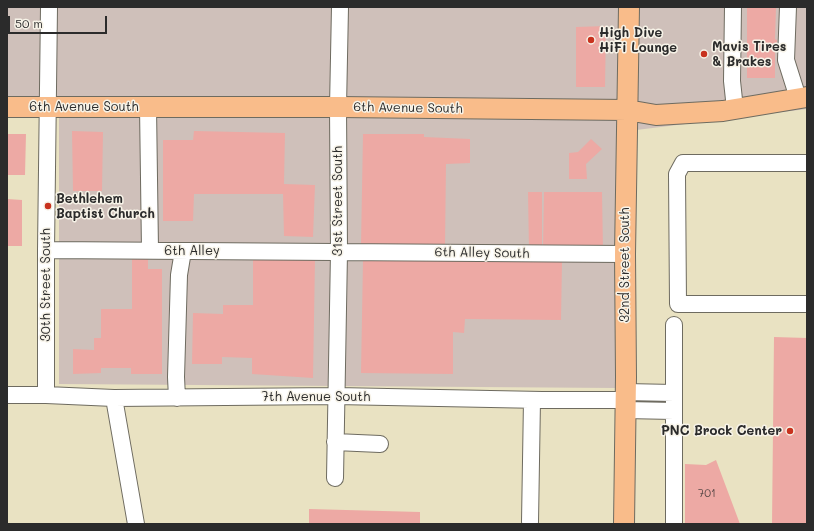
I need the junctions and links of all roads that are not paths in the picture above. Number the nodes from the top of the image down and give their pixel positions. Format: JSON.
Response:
{"nodes":[{"id":1,"x":50,"y":7,"type":"edge"},
{"id":2,"x":340,"y":7,"type":"edge"},
{"id":3,"x":628,"y":7,"type":"edge"},
{"id":4,"x":734,"y":7,"type":"edge"},
{"id":5,"x":788,"y":7,"type":"edge"},
{"id":6,"x":803,"y":98,"type":"edge"},
{"id":7,"x":7,"y":107,"type":"edge"},
{"id":8,"x":338,"y":107,"type":"junction"},
{"id":9,"x":47,"y":108,"type":"junction"},
{"id":10,"x":148,"y":108,"type":"junction"},
{"id":11,"x":735,"y":109,"type":"junction"},
{"id":12,"x":627,"y":110,"type":"junction"},
{"id":13,"x":807,"y":163,"type":"edge"},
{"id":14,"x":46,"y":250,"type":"junction"},
{"id":15,"x":150,"y":250,"type":"junction"},
{"id":16,"x":183,"y":250,"type":"junction"},
{"id":17,"x":339,"y":252,"type":"junction"},
{"id":18,"x":625,"y":254,"type":"junction"},
{"id":19,"x":807,"y":304,"type":"edge"},
{"id":20,"x":674,"y":325,"type":"dead end"},
{"id":21,"x":674,"y":393,"type":"junction"},
{"id":22,"x":7,"y":395,"type":"edge"},
{"id":23,"x":46,"y":395,"type":"junction"},
{"id":24,"x":336,"y":396,"type":"junction"},
{"id":25,"x":114,"y":398,"type":"junction"},
{"id":26,"x":177,"y":398,"type":"junction"},
{"id":27,"x":532,"y":400,"type":"junction"},
{"id":28,"x":625,"y":400,"type":"junction"},
{"id":29,"x":674,"y":411,"type":"junction"},
{"id":30,"x":334,"y":442,"type":"junction"},
{"id":31,"x":380,"y":444,"type":"dead end"},
{"id":32,"x":335,"y":478,"type":"dead end"},
{"id":33,"x":530,"y":522,"type":"dead end"},
{"id":34,"x":136,"y":524,"type":"edge"},
{"id":35,"x":624,"y":524,"type":"edge"},
{"id":36,"x":674,"y":524,"type":"edge"}],
"edges":[{"from":1,"to":9,"type":"street","name":"30th Street South"},
{"from":2,"to":8,"type":"street","name":"31st Street South"},
{"from":3,"to":12,"type":"main road","name":"32nd Street South"},
{"from":4,"to":11,"type":"street"},
{"from":5,"to":6,"type":"street"},
{"from":6,"to":11,"type":"main road","name":"6th Avenue South"},
{"from":7,"to":9,"type":"main road","name":"6th Avenue South"},
{"from":8,"to":10,"type":"main road","name":"6th Avenue South"},
{"from":8,"to":12,"type":"main road","name":"6th Avenue South"},
{"from":8,"to":17,"type":"street","name":"31st Street South"},
{"from":9,"to":10,"type":"main road","name":"6th Avenue South"},
{"from":9,"to":14,"type":"street","name":"30th Street South"},
{"from":10,"to":15,"type":"street"},
{"from":11,"to":12,"type":"main road","name":"6th Avenue South"},
{"from":12,"to":18,"type":"main road","name":"32nd Street South"},
{"from":13,"to":19,"type":"street"},
{"from":14,"to":15,"type":"street","name":"6th Alley"},
{"from":14,"to":23,"type":"street","name":"30th Street South"},
{"from":15,"to":16,"type":"street","name":"6th Alley"},
{"from":16,"to":17,"type":"street","name":"6th Alley"},
{"from":16,"to":26,"type":"street"},
{"from":17,"to":18,"type":"street","name":"6th Alley South"},
{"from":17,"to":24,"type":"street","name":"31st Street South"},
{"from":18,"to":28,"type":"main road","name":"32nd Street South"},
{"from":20,"to":21,"type":"street"},
{"from":21,"to":28,"type":"street"},
{"from":21,"to":29,"type":"street"},
{"from":22,"to":23,"type":"street","name":"7th Avenue South"},
{"from":23,"to":25,"type":"street","name":"7th Avenue South"},
{"from":24,"to":26,"type":"street","name":"7th Avenue South"},
{"from":24,"to":27,"type":"street","name":"7th Avenue South"},
{"from":24,"to":30,"type":"street","name":"31st Street South"},
{"from":25,"to":26,"type":"street","name":"7th Avenue South"},
{"from":25,"to":34,"type":"street"},
{"from":27,"to":28,"type":"street","name":"7th Avenue South"},
{"from":27,"to":33,"type":"street"},
{"from":28,"to":29,"type":"street"},
{"from":28,"to":35,"type":"main road","name":"32nd Street South"},
{"from":29,"to":36,"type":"street"},
{"from":30,"to":31,"type":"street"},
{"from":30,"to":32,"type":"street","name":"31st Street South"}]}
